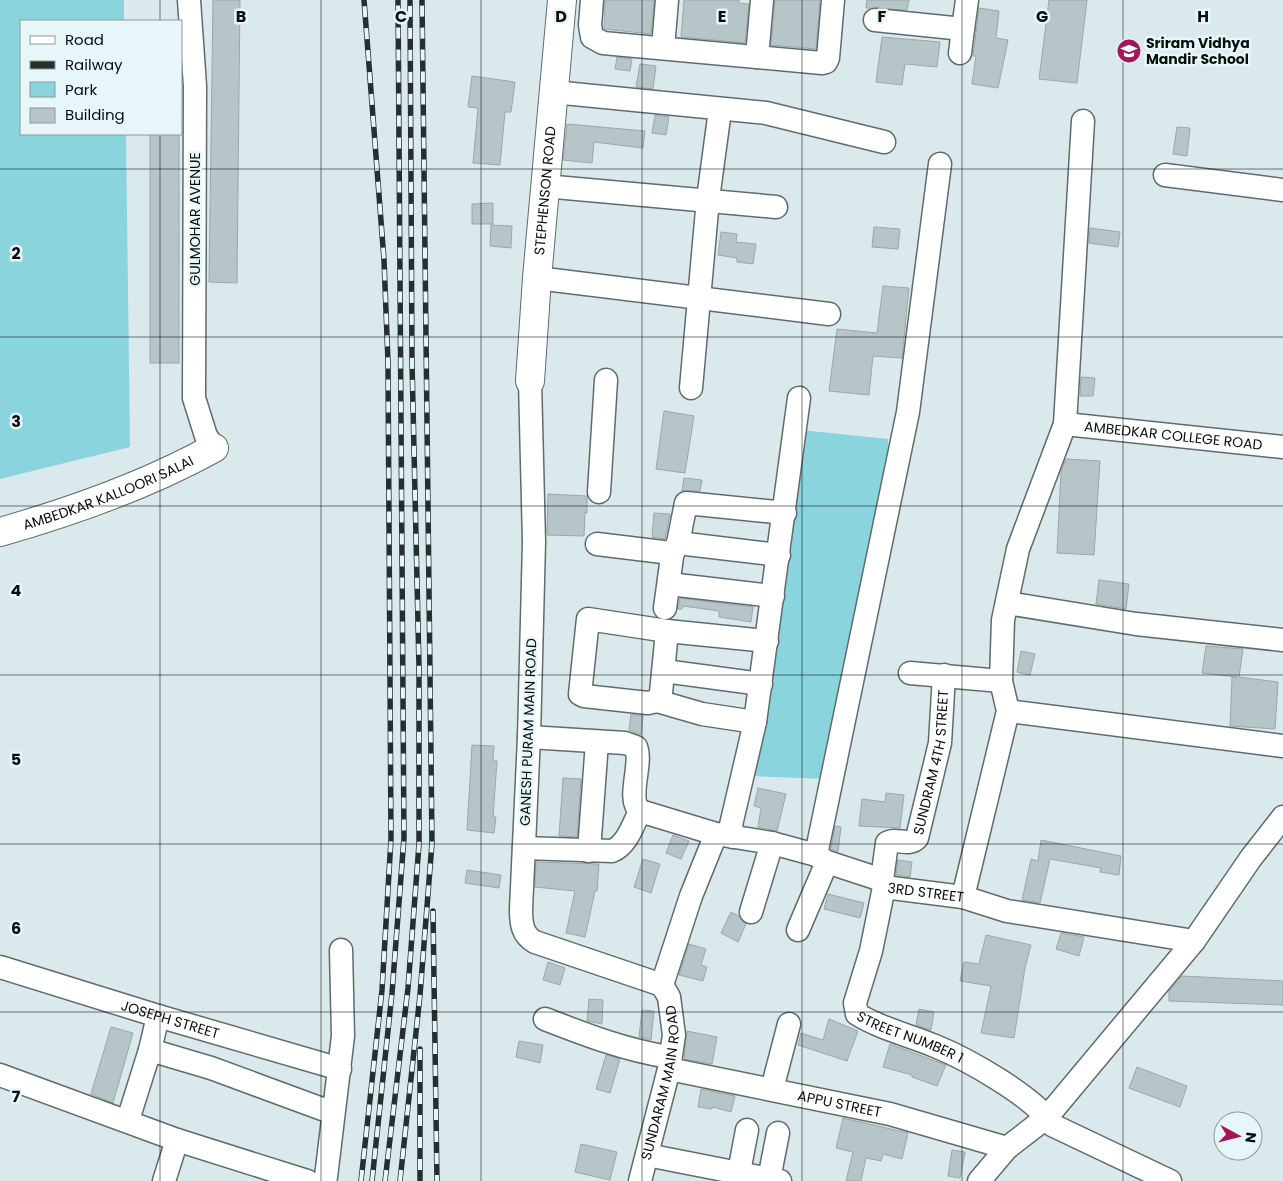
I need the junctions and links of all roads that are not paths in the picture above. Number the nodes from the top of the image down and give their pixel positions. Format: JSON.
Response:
{"nodes":[{"id":1,"x":189,"y":0,"type":"edge"},
{"id":2,"x":562,"y":0,"type":"edge"},
{"id":3,"x":592,"y":0,"type":"edge"},
{"id":4,"x":667,"y":0,"type":"edge"},
{"id":5,"x":762,"y":0,"type":"edge"},
{"id":6,"x":833,"y":0,"type":"edge"},
{"id":7,"x":968,"y":0,"type":"edge"},
{"id":8,"x":875,"y":20,"type":"dead end"},
{"id":9,"x":963,"y":29,"type":"junction"},
{"id":10,"x":663,"y":48,"type":"junction"},
{"id":11,"x":960,"y":53,"type":"dead end"},
{"id":12,"x":757,"y":57,"type":"junction"},
{"id":13,"x":552,"y":92,"type":"junction"},
{"id":14,"x":720,"y":110,"type":"junction"},
{"id":15,"x":1083,"y":122,"type":"dead end"},
{"id":16,"x":884,"y":142,"type":"dead end"},
{"id":17,"x":940,"y":164,"type":"dead end"},
{"id":18,"x":1165,"y":175,"type":"dead end"},
{"id":19,"x":544,"y":186,"type":"junction"},
{"id":20,"x":1283,"y":190,"type":"edge"},
{"id":21,"x":708,"y":199,"type":"junction"},
{"id":22,"x":776,"y":207,"type":"dead end"},
{"id":23,"x":537,"y":278,"type":"junction"},
{"id":24,"x":699,"y":298,"type":"junction"},
{"id":25,"x":829,"y":314,"type":"dead end"},
{"id":26,"x":606,"y":380,"type":"dead end"},
{"id":27,"x":530,"y":381,"type":"joint"},
{"id":28,"x":691,"y":388,"type":"dead end"},
{"id":29,"x":799,"y":398,"type":"dead end"},
{"id":30,"x":1064,"y":424,"type":"junction"},
{"id":31,"x":210,"y":442,"type":"junction"},
{"id":32,"x":1283,"y":447,"type":"edge"},
{"id":33,"x":599,"y":492,"type":"dead end"},
{"id":34,"x":785,"y":513,"type":"junction"},
{"id":35,"x":0,"y":517,"type":"edge"},
{"id":36,"x":0,"y":532,"type":"edge"},
{"id":37,"x":597,"y":544,"type":"dead end"},
{"id":38,"x":675,"y":549,"type":"junction"},
{"id":39,"x":779,"y":555,"type":"junction"},
{"id":40,"x":669,"y":584,"type":"junction"},
{"id":41,"x":773,"y":596,"type":"junction"},
{"id":42,"x":1007,"y":603,"type":"junction"},
{"id":43,"x":665,"y":608,"type":"dead end"},
{"id":44,"x":667,"y":632,"type":"junction"},
{"id":45,"x":1283,"y":640,"type":"edge"},
{"id":46,"x":767,"y":641,"type":"junction"},
{"id":47,"x":664,"y":671,"type":"junction"},
{"id":48,"x":910,"y":672,"type":"dead end"},
{"id":49,"x":944,"y":675,"type":"junction"},
{"id":50,"x":1001,"y":681,"type":"junction"},
{"id":51,"x":761,"y":684,"type":"junction"},
{"id":52,"x":657,"y":701,"type":"junction"},
{"id":53,"x":1008,"y":711,"type":"junction"},
{"id":54,"x":755,"y":722,"type":"junction"},
{"id":55,"x":529,"y":737,"type":"junction"},
{"id":56,"x":596,"y":742,"type":"junction"},
{"id":57,"x":1283,"y":746,"type":"edge"},
{"id":58,"x":640,"y":810,"type":"junction"},
{"id":59,"x":1283,"y":818,"type":"edge"},
{"id":60,"x":725,"y":836,"type":"junction"},
{"id":61,"x":772,"y":843,"type":"junction"},
{"id":62,"x":524,"y":848,"type":"junction"},
{"id":63,"x":590,"y":851,"type":"junction"},
{"id":64,"x":822,"y":859,"type":"junction"},
{"id":65,"x":883,"y":883,"type":"junction"},
{"id":66,"x":963,"y":898,"type":"junction"},
{"id":67,"x":751,"y":912,"type":"dead end"},
{"id":68,"x":798,"y":930,"type":"dead end"},
{"id":69,"x":1194,"y":941,"type":"junction"},
{"id":70,"x":341,"y":950,"type":"dead end"},
{"id":71,"x":0,"y":967,"type":"edge"},
{"id":72,"x":662,"y":985,"type":"junction"},
{"id":73,"x":158,"y":1016,"type":"junction"},
{"id":74,"x":545,"y":1019,"type":"dead end"},
{"id":75,"x":789,"y":1024,"type":"dead end"},
{"id":76,"x":150,"y":1050,"type":"junction"},
{"id":77,"x":669,"y":1063,"type":"junction"},
{"id":78,"x":340,"y":1069,"type":"junction"},
{"id":79,"x":0,"y":1076,"type":"edge"},
{"id":80,"x":772,"y":1089,"type":"junction"},
{"id":81,"x":333,"y":1114,"type":"junction"},
{"id":82,"x":1046,"y":1117,"type":"junction"},
{"id":83,"x":128,"y":1120,"type":"junction"},
{"id":84,"x":747,"y":1130,"type":"dead end"},
{"id":85,"x":778,"y":1133,"type":"dead end"},
{"id":86,"x":177,"y":1140,"type":"junction"},
{"id":87,"x":1007,"y":1148,"type":"junction"},
{"id":88,"x":647,"y":1155,"type":"junction"},
{"id":89,"x":739,"y":1172,"type":"junction"},
{"id":90,"x":774,"y":1180,"type":"edge"},
{"id":91,"x":164,"y":1181,"type":"edge"},
{"id":92,"x":307,"y":1181,"type":"edge"},
{"id":93,"x":322,"y":1181,"type":"edge"},
{"id":94,"x":640,"y":1181,"type":"edge"},
{"id":95,"x":979,"y":1181,"type":"edge"},
{"id":96,"x":1170,"y":1181,"type":"edge"}],
"edges":[{"from":1,"to":31,"type":"street","name":"GULMOHAR AVENUE"},
{"from":2,"to":13,"type":"main road","name":"STEPHENSON ROAD"},
{"from":3,"to":10,"type":"street"},
{"from":4,"to":10,"type":"street"},
{"from":5,"to":12,"type":"street"},
{"from":6,"to":12,"type":"street"},
{"from":7,"to":9,"type":"street"},
{"from":8,"to":9,"type":"street"},
{"from":9,"to":11,"type":"street"},
{"from":10,"to":12,"type":"street"},
{"from":13,"to":14,"type":"street"},
{"from":13,"to":19,"type":"main road","name":"STEPHENSON ROAD"},
{"from":14,"to":16,"type":"street"},
{"from":14,"to":21,"type":"street"},
{"from":15,"to":30,"type":"street"},
{"from":17,"to":64,"type":"street"},
{"from":18,"to":20,"type":"street"},
{"from":19,"to":21,"type":"street"},
{"from":19,"to":23,"type":"main road","name":"STEPHENSON ROAD"},
{"from":21,"to":22,"type":"street"},
{"from":21,"to":24,"type":"street"},
{"from":23,"to":24,"type":"street"},
{"from":23,"to":27,"type":"main road","name":"STEPHENSON ROAD"},
{"from":24,"to":25,"type":"street"},
{"from":24,"to":28,"type":"street"},
{"from":26,"to":33,"type":"street"},
{"from":27,"to":55,"type":"street","name":"GANESH PURAM MAIN ROAD"},
{"from":29,"to":34,"type":"street"},
{"from":30,"to":32,"type":"street","name":"AMBEDKAR COLLEGE ROAD"},
{"from":30,"to":42,"type":"street"},
{"from":31,"to":35,"type":"main road","name":"AMBEDKAR KALLOORI SALAI"},
{"from":31,"to":36,"type":"main road","name":"AMBEDKAR KALLOORI SALAI"},
{"from":34,"to":38,"type":"street"},
{"from":34,"to":39,"type":"street"},
{"from":37,"to":38,"type":"street"},
{"from":38,"to":39,"type":"street"},
{"from":38,"to":40,"type":"street"},
{"from":39,"to":41,"type":"street"},
{"from":40,"to":41,"type":"street"},
{"from":40,"to":43,"type":"street"},
{"from":41,"to":46,"type":"street"},
{"from":42,"to":45,"type":"street"},
{"from":42,"to":50,"type":"street"},
{"from":44,"to":46,"type":"street"},
{"from":44,"to":47,"type":"street"},
{"from":44,"to":52,"type":"street"},
{"from":46,"to":51,"type":"street"},
{"from":47,"to":51,"type":"street"},
{"from":47,"to":52,"type":"street"},
{"from":48,"to":49,"type":"street"},
{"from":49,"to":50,"type":"street"},
{"from":49,"to":65,"type":"street","name":"SUNDRAM 4TH STREET"},
{"from":50,"to":53,"type":"street"},
{"from":51,"to":54,"type":"street"},
{"from":52,"to":54,"type":"street"},
{"from":53,"to":57,"type":"street"},
{"from":53,"to":66,"type":"street"},
{"from":54,"to":60,"type":"street"},
{"from":55,"to":56,"type":"street"},
{"from":55,"to":62,"type":"street","name":"GANESH PURAM MAIN ROAD"},
{"from":56,"to":58,"type":"street"},
{"from":56,"to":63,"type":"street"},
{"from":58,"to":60,"type":"street","name":"3RD STREET"},
{"from":58,"to":63,"type":"street"},
{"from":59,"to":69,"type":"street"},
{"from":60,"to":61,"type":"street","name":"3RD STREET"},
{"from":60,"to":72,"type":"street"},
{"from":61,"to":64,"type":"street","name":"3RD STREET"},
{"from":61,"to":67,"type":"street"},
{"from":62,"to":63,"type":"street"},
{"from":62,"to":72,"type":"street","name":"GANESH PURAM MAIN ROAD"},
{"from":64,"to":65,"type":"street","name":"3RD STREET"},
{"from":64,"to":68,"type":"street"},
{"from":65,"to":66,"type":"street","name":"3RD STREET"},
{"from":65,"to":82,"type":"street","name":"STREET NUMBER 1"},
{"from":66,"to":69,"type":"street","name":"3RD STREET"},
{"from":69,"to":82,"type":"street"},
{"from":70,"to":78,"type":"street"},
{"from":71,"to":73,"type":"street","name":"JOSEPH STREET"},
{"from":72,"to":77,"type":"street","name":"SUNDARAM MAIN ROAD"},
{"from":73,"to":76,"type":"street"},
{"from":73,"to":78,"type":"street","name":"JOSEPH STREET"},
{"from":74,"to":77,"type":"street","name":"APPU STREET"},
{"from":75,"to":80,"type":"street"},
{"from":76,"to":81,"type":"street"},
{"from":76,"to":83,"type":"street"},
{"from":77,"to":80,"type":"street","name":"APPU STREET"},
{"from":77,"to":88,"type":"street","name":"SUNDARAM MAIN ROAD"},
{"from":78,"to":81,"type":"street"},
{"from":79,"to":83,"type":"street"},
{"from":80,"to":87,"type":"street","name":"APPU STREET"},
{"from":81,"to":93,"type":"street"},
{"from":82,"to":87,"type":"street"},
{"from":82,"to":96,"type":"street"},
{"from":83,"to":86,"type":"street"},
{"from":84,"to":89,"type":"street"},
{"from":85,"to":90,"type":"street"},
{"from":86,"to":91,"type":"street"},
{"from":86,"to":92,"type":"street"},
{"from":87,"to":95,"type":"street"},
{"from":88,"to":89,"type":"street"},
{"from":88,"to":94,"type":"street","name":"SUNDARAM MAIN ROAD"},
{"from":89,"to":90,"type":"street"}]}
